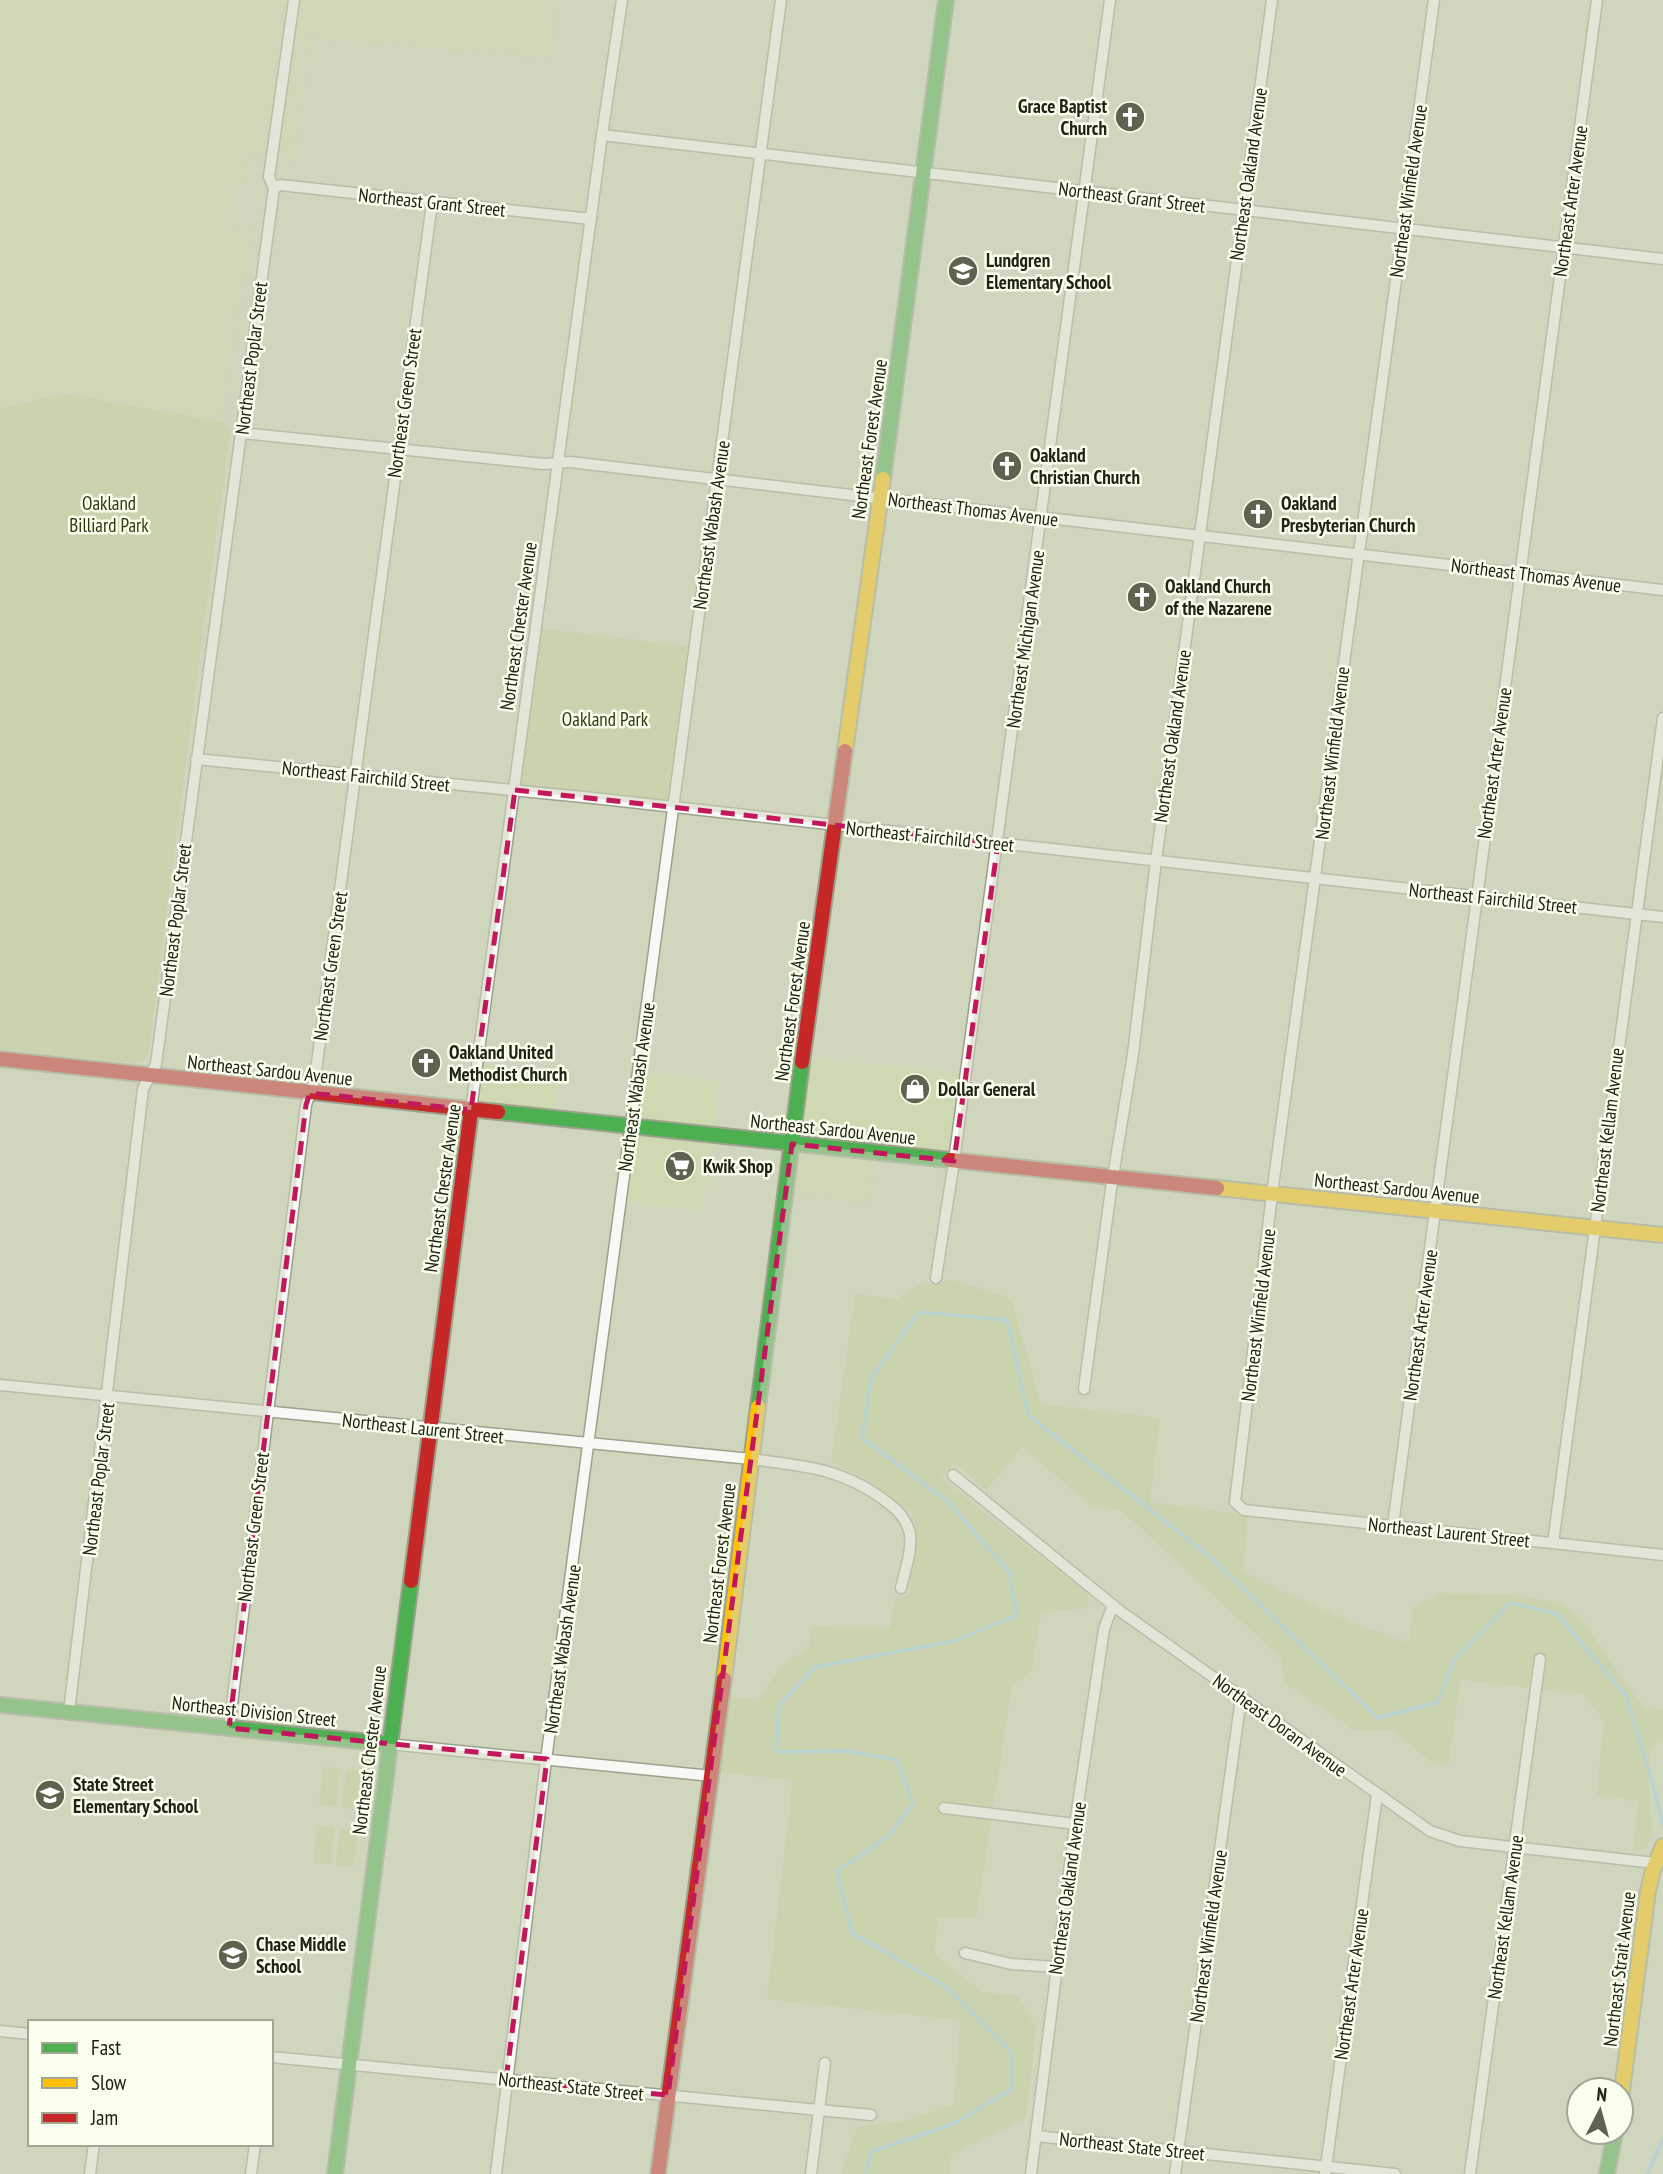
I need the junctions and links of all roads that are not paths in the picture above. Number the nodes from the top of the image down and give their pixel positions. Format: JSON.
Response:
{"nodes":[{"id":1,"x":294,"y":0,"type":"edge"},
{"id":2,"x":622,"y":0,"type":"edge"},
{"id":3,"x":781,"y":0,"type":"edge"},
{"id":4,"x":946,"y":0,"type":"edge"},
{"id":5,"x":1110,"y":0,"type":"edge"},
{"id":6,"x":1272,"y":0,"type":"edge"},
{"id":7,"x":1434,"y":0,"type":"edge"},
{"id":8,"x":1597,"y":0,"type":"edge"},
{"id":9,"x":602,"y":135,"type":"junction"},
{"id":10,"x":761,"y":153,"type":"junction"},
{"id":11,"x":924,"y":173,"type":"junction"},
{"id":12,"x":274,"y":188,"type":"junction"},
{"id":13,"x":1086,"y":191,"type":"junction"},
{"id":14,"x":432,"y":203,"type":"junction"},
{"id":15,"x":1244,"y":210,"type":"junction"},
{"id":16,"x":591,"y":219,"type":"junction"},
{"id":17,"x":1403,"y":229,"type":"junction"},
{"id":18,"x":1564,"y":247,"type":"junction"},
{"id":19,"x":1663,"y":259,"type":"edge"},
{"id":20,"x":241,"y":433,"type":"junction"},
{"id":21,"x":397,"y":449,"type":"junction"},
{"id":22,"x":559,"y":463,"type":"junction"},
{"id":23,"x":717,"y":479,"type":"junction"},
{"id":24,"x":880,"y":498,"type":"junction"},
{"id":25,"x":1041,"y":517,"type":"junction"},
{"id":26,"x":1199,"y":535,"type":"junction"},
{"id":27,"x":1358,"y":554,"type":"junction"},
{"id":28,"x":1519,"y":573,"type":"junction"},
{"id":29,"x":1663,"y":590,"type":"edge"},
{"id":30,"x":1663,"y":718,"type":"edge"},
{"id":31,"x":196,"y":759,"type":"junction"},
{"id":32,"x":356,"y":775,"type":"junction"},
{"id":33,"x":515,"y":790,"type":"junction"},
{"id":34,"x":674,"y":808,"type":"junction"},
{"id":35,"x":836,"y":826,"type":"junction"},
{"id":36,"x":998,"y":844,"type":"junction"},
{"id":37,"x":1156,"y":861,"type":"junction"},
{"id":38,"x":1315,"y":878,"type":"junction"},
{"id":39,"x":1476,"y":896,"type":"junction"},
{"id":40,"x":1636,"y":914,"type":"junction"},
{"id":41,"x":1663,"y":917,"type":"edge"},
{"id":42,"x":0,"y":1059,"type":"edge"},
{"id":43,"x":149,"y":1076,"type":"junction"},
{"id":44,"x":310,"y":1093,"type":"junction"},
{"id":45,"x":471,"y":1110,"type":"junction"},
{"id":46,"x":631,"y":1127,"type":"junction"},
{"id":47,"x":792,"y":1144,"type":"junction"},
{"id":48,"x":954,"y":1161,"type":"junction"},
{"id":49,"x":1113,"y":1178,"type":"junction"},
{"id":50,"x":1272,"y":1194,"type":"junction"},
{"id":51,"x":1436,"y":1211,"type":"junction"},
{"id":52,"x":1595,"y":1228,"type":"junction"},
{"id":53,"x":1663,"y":1235,"type":"edge"},
{"id":54,"x":936,"y":1278,"type":"dead end"},
{"id":55,"x":0,"y":1385,"type":"edge"},
{"id":56,"x":1084,"y":1389,"type":"dead end"},
{"id":57,"x":108,"y":1396,"type":"junction"},
{"id":58,"x":268,"y":1412,"type":"junction"},
{"id":59,"x":430,"y":1429,"type":"junction"},
{"id":60,"x":590,"y":1445,"type":"junction"},
{"id":61,"x":751,"y":1459,"type":"junction"},
{"id":62,"x":953,"y":1475,"type":"dead end"},
{"id":63,"x":1237,"y":1505,"type":"joint"},
{"id":64,"x":1393,"y":1525,"type":"junction"},
{"id":65,"x":1553,"y":1543,"type":"junction"},
{"id":66,"x":1663,"y":1555,"type":"edge"},
{"id":67,"x":901,"y":1588,"type":"dead end"},
{"id":68,"x":1113,"y":1605,"type":"junction"},
{"id":69,"x":1540,"y":1659,"type":"dead end"},
{"id":70,"x":1241,"y":1698,"type":"junction"},
{"id":71,"x":0,"y":1705,"type":"edge"},
{"id":72,"x":69,"y":1712,"type":"junction"},
{"id":73,"x":229,"y":1728,"type":"junction"},
{"id":74,"x":389,"y":1744,"type":"junction"},
{"id":75,"x":546,"y":1760,"type":"junction"},
{"id":76,"x":712,"y":1776,"type":"junction"},
{"id":77,"x":1377,"y":1795,"type":"junction"},
{"id":78,"x":944,"y":1808,"type":"dead end"},
{"id":79,"x":1075,"y":1824,"type":"junction"},
{"id":80,"x":1663,"y":1846,"type":"edge"},
{"id":81,"x":1514,"y":1847,"type":"junction"},
{"id":82,"x":1655,"y":1863,"type":"junction"},
{"id":83,"x":965,"y":1953,"type":"dead end"},
{"id":84,"x":1056,"y":1967,"type":"junction"},
{"id":85,"x":0,"y":2031,"type":"edge"},
{"id":86,"x":28,"y":2034,"type":"edge"},
{"id":87,"x":273,"y":2057,"type":"edge"},
{"id":88,"x":825,"y":2063,"type":"dead end"},
{"id":89,"x":348,"y":2064,"type":"junction"},
{"id":90,"x":1624,"y":2076,"type":"edge"},
{"id":91,"x":506,"y":2080,"type":"junction"},
{"id":92,"x":668,"y":2095,"type":"junction"},
{"id":93,"x":818,"y":2109,"type":"junction"},
{"id":94,"x":871,"y":2115,"type":"dead end"},
{"id":95,"x":1036,"y":2136,"type":"junction"},
{"id":96,"x":94,"y":2146,"type":"edge"},
{"id":97,"x":255,"y":2146,"type":"edge"},
{"id":98,"x":1613,"y":2146,"type":"edge"},
{"id":99,"x":1178,"y":2151,"type":"junction"},
{"id":100,"x":1325,"y":2170,"type":"edge"},
{"id":101,"x":90,"y":2174,"type":"edge"},
{"id":102,"x":251,"y":2174,"type":"edge"},
{"id":103,"x":335,"y":2174,"type":"edge"},
{"id":104,"x":496,"y":2174,"type":"edge"},
{"id":105,"x":658,"y":2174,"type":"edge"},
{"id":106,"x":811,"y":2174,"type":"edge"},
{"id":107,"x":1031,"y":2174,"type":"edge"},
{"id":108,"x":1175,"y":2174,"type":"edge"},
{"id":109,"x":1395,"y":2174,"type":"edge"},
{"id":110,"x":1470,"y":2174,"type":"edge"},
{"id":111,"x":1608,"y":2174,"type":"edge"}],
"edges":[{"from":1,"to":12,"type":"street","name":"Northeast Poplar Street"},
{"from":2,"to":9,"type":"street","name":"Northeast Chester Avenue"},
{"from":3,"to":10,"type":"street","name":"Northeast Wabash Avenue"},
{"from":4,"to":11,"type":"street","name":"Northeast Forest Avenue"},
{"from":5,"to":13,"type":"street","name":"Northeast Michigan Avenue"},
{"from":6,"to":15,"type":"street","name":"Northeast Oakland Avenue"},
{"from":7,"to":17,"type":"street","name":"Northeast Winfield Avenue"},
{"from":8,"to":18,"type":"street","name":"Northeast Arter Avenue"},
{"from":9,"to":10,"type":"street","name":"Northeast Grant Street"},
{"from":9,"to":16,"type":"street","name":"Northeast Chester Avenue"},
{"from":10,"to":11,"type":"street","name":"Northeast Grant Street"},
{"from":10,"to":23,"type":"street","name":"Northeast Wabash Avenue"},
{"from":11,"to":13,"type":"street","name":"Northeast Grant Street"},
{"from":11,"to":24,"type":"street","name":"Northeast Forest Avenue"},
{"from":12,"to":14,"type":"street","name":"Northeast Grant Street"},
{"from":12,"to":20,"type":"street","name":"Northeast Poplar Street"},
{"from":13,"to":15,"type":"street","name":"Northeast Grant Street"},
{"from":13,"to":25,"type":"street","name":"Northeast Michigan Avenue"},
{"from":14,"to":16,"type":"street","name":"Northeast Grant Street"},
{"from":14,"to":21,"type":"street","name":"Northeast Green Street"},
{"from":15,"to":17,"type":"street","name":"Northeast Grant Street"},
{"from":15,"to":26,"type":"street","name":"Northeast Oakland Avenue"},
{"from":16,"to":22,"type":"street","name":"Northeast Chester Avenue"},
{"from":17,"to":18,"type":"street","name":"Northeast Grant Street"},
{"from":17,"to":27,"type":"street","name":"Northeast Winfield Avenue"},
{"from":18,"to":19,"type":"street","name":"Northeast Grant Street"},
{"from":18,"to":28,"type":"street","name":"Northeast Arter Avenue"},
{"from":20,"to":21,"type":"street","name":"Northeast Thomas Avenue"},
{"from":20,"to":31,"type":"street","name":"Northeast Poplar Street"},
{"from":21,"to":22,"type":"street","name":"Northeast Thomas Avenue"},
{"from":21,"to":32,"type":"street","name":"Northeast Green Street"},
{"from":22,"to":23,"type":"street","name":"Northeast Thomas Avenue"},
{"from":22,"to":33,"type":"street","name":"Northeast Chester Avenue"},
{"from":23,"to":24,"type":"street","name":"Northeast Thomas Avenue"},
{"from":23,"to":34,"type":"street","name":"Northeast Wabash Avenue"},
{"from":24,"to":25,"type":"street","name":"Northeast Thomas Avenue"},
{"from":24,"to":35,"type":"street","name":"Northeast Forest Avenue"},
{"from":25,"to":26,"type":"street","name":"Northeast Thomas Avenue"},
{"from":25,"to":36,"type":"street","name":"Northeast Michigan Avenue"},
{"from":26,"to":27,"type":"street","name":"Northeast Thomas Avenue"},
{"from":26,"to":37,"type":"street","name":"Northeast Oakland Avenue"},
{"from":27,"to":28,"type":"street","name":"Northeast Thomas Avenue"},
{"from":27,"to":38,"type":"street","name":"Northeast Winfield Avenue"},
{"from":28,"to":29,"type":"street","name":"Northeast Thomas Avenue"},
{"from":28,"to":39,"type":"street","name":"Northeast Arter Avenue"},
{"from":30,"to":40,"type":"street","name":"Northeast Kellam Avenue"},
{"from":31,"to":32,"type":"street","name":"Northeast Fairchild Street"},
{"from":31,"to":43,"type":"street","name":"Northeast Poplar Street"},
{"from":32,"to":33,"type":"street","name":"Northeast Fairchild Street"},
{"from":32,"to":44,"type":"street","name":"Northeast Green Street"},
{"from":33,"to":34,"type":"street","name":"Northeast Fairchild Street"},
{"from":33,"to":45,"type":"street","name":"Northeast Chester Avenue"},
{"from":34,"to":35,"type":"street","name":"Northeast Fairchild Street"},
{"from":34,"to":46,"type":"street","name":"Northeast Wabash Avenue"},
{"from":35,"to":36,"type":"street","name":"Northeast Fairchild Street"},
{"from":35,"to":47,"type":"street","name":"Northeast Forest Avenue"},
{"from":36,"to":37,"type":"street","name":"Northeast Fairchild Street"},
{"from":36,"to":48,"type":"street","name":"Northeast Michigan Avenue"},
{"from":37,"to":38,"type":"street","name":"Northeast Fairchild Street"},
{"from":37,"to":49,"type":"street","name":"Northeast Oakland Avenue"},
{"from":38,"to":39,"type":"street","name":"Northeast Fairchild Street"},
{"from":38,"to":50,"type":"street","name":"Northeast Winfield Avenue"},
{"from":39,"to":40,"type":"street","name":"Northeast Fairchild Street"},
{"from":39,"to":51,"type":"street","name":"Northeast Arter Avenue"},
{"from":40,"to":41,"type":"street","name":"Northeast Fairchild Street"},
{"from":40,"to":52,"type":"street","name":"Northeast Kellam Avenue"},
{"from":42,"to":43,"type":"street","name":"Northeast Sardou Avenue"},
{"from":43,"to":44,"type":"street","name":"Northeast Sardou Avenue"},
{"from":43,"to":57,"type":"street","name":"Northeast Poplar Street"},
{"from":44,"to":45,"type":"street","name":"Northeast Sardou Avenue"},
{"from":44,"to":58,"type":"street","name":"Northeast Green Street"},
{"from":45,"to":46,"type":"street","name":"Northeast Sardou Avenue"},
{"from":45,"to":59,"type":"street","name":"Northeast Chester Avenue"},
{"from":46,"to":47,"type":"street","name":"Northeast Sardou Avenue"},
{"from":46,"to":60,"type":"street","name":"Northeast Wabash Avenue"},
{"from":47,"to":48,"type":"street","name":"Northeast Sardou Avenue"},
{"from":47,"to":61,"type":"street","name":"Northeast Forest Avenue"},
{"from":48,"to":49,"type":"street","name":"Northeast Sardou Avenue"},
{"from":48,"to":54,"type":"street","name":"Northeast Michigan Avenue"},
{"from":49,"to":50,"type":"street","name":"Northeast Sardou Avenue"},
{"from":49,"to":56,"type":"street","name":"Northeast Oakland Avenue"},
{"from":50,"to":51,"type":"street","name":"Northeast Sardou Avenue"},
{"from":50,"to":63,"type":"street","name":"Northeast Winfield Avenue"},
{"from":51,"to":52,"type":"street","name":"Northeast Sardou Avenue"},
{"from":51,"to":64,"type":"street","name":"Northeast Arter Avenue"},
{"from":52,"to":53,"type":"street","name":"Northeast Sardou Avenue"},
{"from":52,"to":65,"type":"street","name":"Northeast Kellam Avenue"},
{"from":55,"to":57,"type":"street","name":"Northeast Laurent Street"},
{"from":57,"to":58,"type":"street","name":"Northeast Laurent Street"},
{"from":57,"to":72,"type":"street","name":"Northeast Poplar Street"},
{"from":58,"to":59,"type":"street","name":"Northeast Laurent Street"},
{"from":58,"to":73,"type":"street","name":"Northeast Green Street"},
{"from":59,"to":60,"type":"street","name":"Northeast Laurent Street"},
{"from":59,"to":74,"type":"street","name":"Northeast Chester Avenue"},
{"from":60,"to":61,"type":"street","name":"Northeast Laurent Street"},
{"from":60,"to":75,"type":"street","name":"Northeast Wabash Avenue"},
{"from":61,"to":67,"type":"street","name":"Northeast Laurent Street"},
{"from":61,"to":76,"type":"street","name":"Northeast Forest Avenue"},
{"from":62,"to":68,"type":"street","name":"Northeast Doran Avenue"},
{"from":63,"to":64,"type":"street","name":"Northeast Laurent Street"},
{"from":64,"to":65,"type":"street","name":"Northeast Laurent Street"},
{"from":65,"to":66,"type":"street","name":"Northeast Laurent Street"},
{"from":68,"to":70,"type":"street","name":"Northeast Doran Avenue"},
{"from":68,"to":79,"type":"street","name":"Northeast Oakland Avenue"},
{"from":69,"to":81,"type":"street","name":"Northeast Kellam Avenue"},
{"from":70,"to":77,"type":"street","name":"Northeast Doran Avenue"},
{"from":70,"to":99,"type":"street","name":"Northeast Winfield Avenue"},
{"from":71,"to":72,"type":"street","name":"Northeast Division Street"},
{"from":72,"to":73,"type":"street","name":"Northeast Division Street"},
{"from":73,"to":74,"type":"street","name":"Northeast Division Street"},
{"from":74,"to":75,"type":"street","name":"Northeast Division Street"},
{"from":74,"to":89,"type":"street","name":"Northeast Chester Avenue"},
{"from":75,"to":76,"type":"street","name":"Northeast Division Street"},
{"from":75,"to":91,"type":"street","name":"Northeast Wabash Avenue"},
{"from":76,"to":92,"type":"street","name":"Northeast Forest Avenue"},
{"from":77,"to":81,"type":"street","name":"Northeast Doran Avenue"},
{"from":77,"to":100,"type":"street","name":"Northeast Arter Avenue"},
{"from":78,"to":79,"type":"street"},
{"from":79,"to":84,"type":"street","name":"Northeast Oakland Avenue"},
{"from":80,"to":82,"type":"street","name":"Northeast Strait Avenue"},
{"from":81,"to":82,"type":"street","name":"Northeast Doran Avenue"},
{"from":81,"to":110,"type":"street","name":"Northeast Kellam Avenue"},
{"from":82,"to":90,"type":"street","name":"Northeast Strait Avenue"},
{"from":83,"to":84,"type":"street"},
{"from":84,"to":95,"type":"street","name":"Northeast Oakland Avenue"},
{"from":85,"to":86,"type":"street"},
{"from":87,"to":89,"type":"street","name":"Northeast State Street"},
{"from":88,"to":93,"type":"street"},
{"from":89,"to":91,"type":"street","name":"Northeast State Street"},
{"from":89,"to":103,"type":"street","name":"Northeast Chester Avenue"},
{"from":91,"to":92,"type":"street","name":"Northeast State Street"},
{"from":91,"to":104,"type":"street","name":"Northeast Wabash Avenue"},
{"from":92,"to":93,"type":"street","name":"Northeast State Street"},
{"from":92,"to":105,"type":"street","name":"Northeast Forest Avenue"},
{"from":93,"to":94,"type":"street","name":"Northeast State Street"},
{"from":93,"to":106,"type":"street"},
{"from":95,"to":99,"type":"street","name":"Northeast State Street"},
{"from":95,"to":107,"type":"street","name":"Northeast Oakland Avenue"},
{"from":96,"to":101,"type":"street"},
{"from":97,"to":102,"type":"street"},
{"from":98,"to":111,"type":"street"},
{"from":99,"to":100,"type":"street","name":"Northeast State Street"},
{"from":99,"to":108,"type":"street","name":"Northeast Winfield Avenue"},
{"from":100,"to":109,"type":"street","name":"Northeast State Street"}]}
